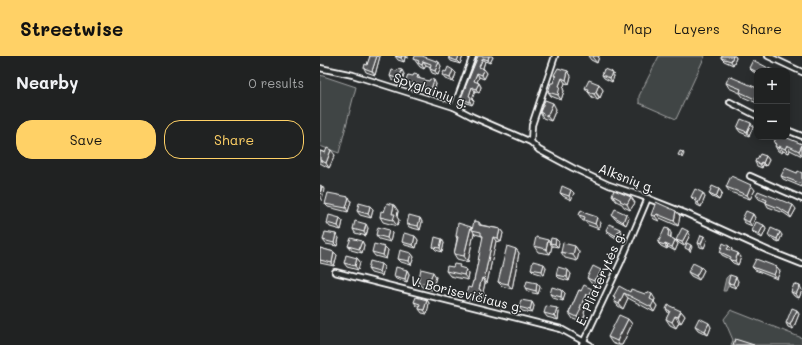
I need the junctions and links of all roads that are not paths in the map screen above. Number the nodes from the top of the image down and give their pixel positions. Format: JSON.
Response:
{"nodes":[{"id":1,"x":473,"y":56,"type":"edge"},
{"id":2,"x":555,"y":56,"type":"edge"},
{"id":3,"x":768,"y":56,"type":"edge"},
{"id":4,"x":320,"y":68,"type":"edge"},
{"id":5,"x":802,"y":72,"type":"edge"},
{"id":6,"x":730,"y":102,"type":"dead end"},
{"id":7,"x":454,"y":107,"type":"junction"},
{"id":8,"x":754,"y":114,"type":"edge"},
{"id":9,"x":790,"y":131,"type":"edge"},
{"id":10,"x":802,"y":136,"type":"edge"},
{"id":11,"x":531,"y":142,"type":"junction"},
{"id":12,"x":750,"y":176,"type":"dead end"},
{"id":13,"x":648,"y":198,"type":"junction"},
{"id":14,"x":802,"y":199,"type":"edge"},
{"id":15,"x":802,"y":264,"type":"edge"},
{"id":16,"x":335,"y":272,"type":"dead end"},
{"id":17,"x":583,"y":343,"type":"edge"},
{"id":18,"x":590,"y":345,"type":"edge"}],
"edges":[{"from":1,"to":7,"type":"street"},
{"from":2,"to":11,"type":"street"},
{"from":3,"to":5,"type":"street"},
{"from":4,"to":7,"type":"street","name":"Spyglainių g."},
{"from":6,"to":8,"type":"street"},
{"from":7,"to":11,"type":"street","name":"Spyglainių g."},
{"from":9,"to":10,"type":"street"},
{"from":11,"to":13,"type":"street","name":"Alksnių g."},
{"from":12,"to":14,"type":"street"},
{"from":13,"to":15,"type":"street","name":"Alksnių g."},
{"from":13,"to":17,"type":"street","name":"E. Pliaterytės g."},
{"from":16,"to":17,"type":"street","name":"V. Borisevičiaus g."},
{"from":17,"to":18,"type":"street","name":"V. Borisevičiaus g."}]}
